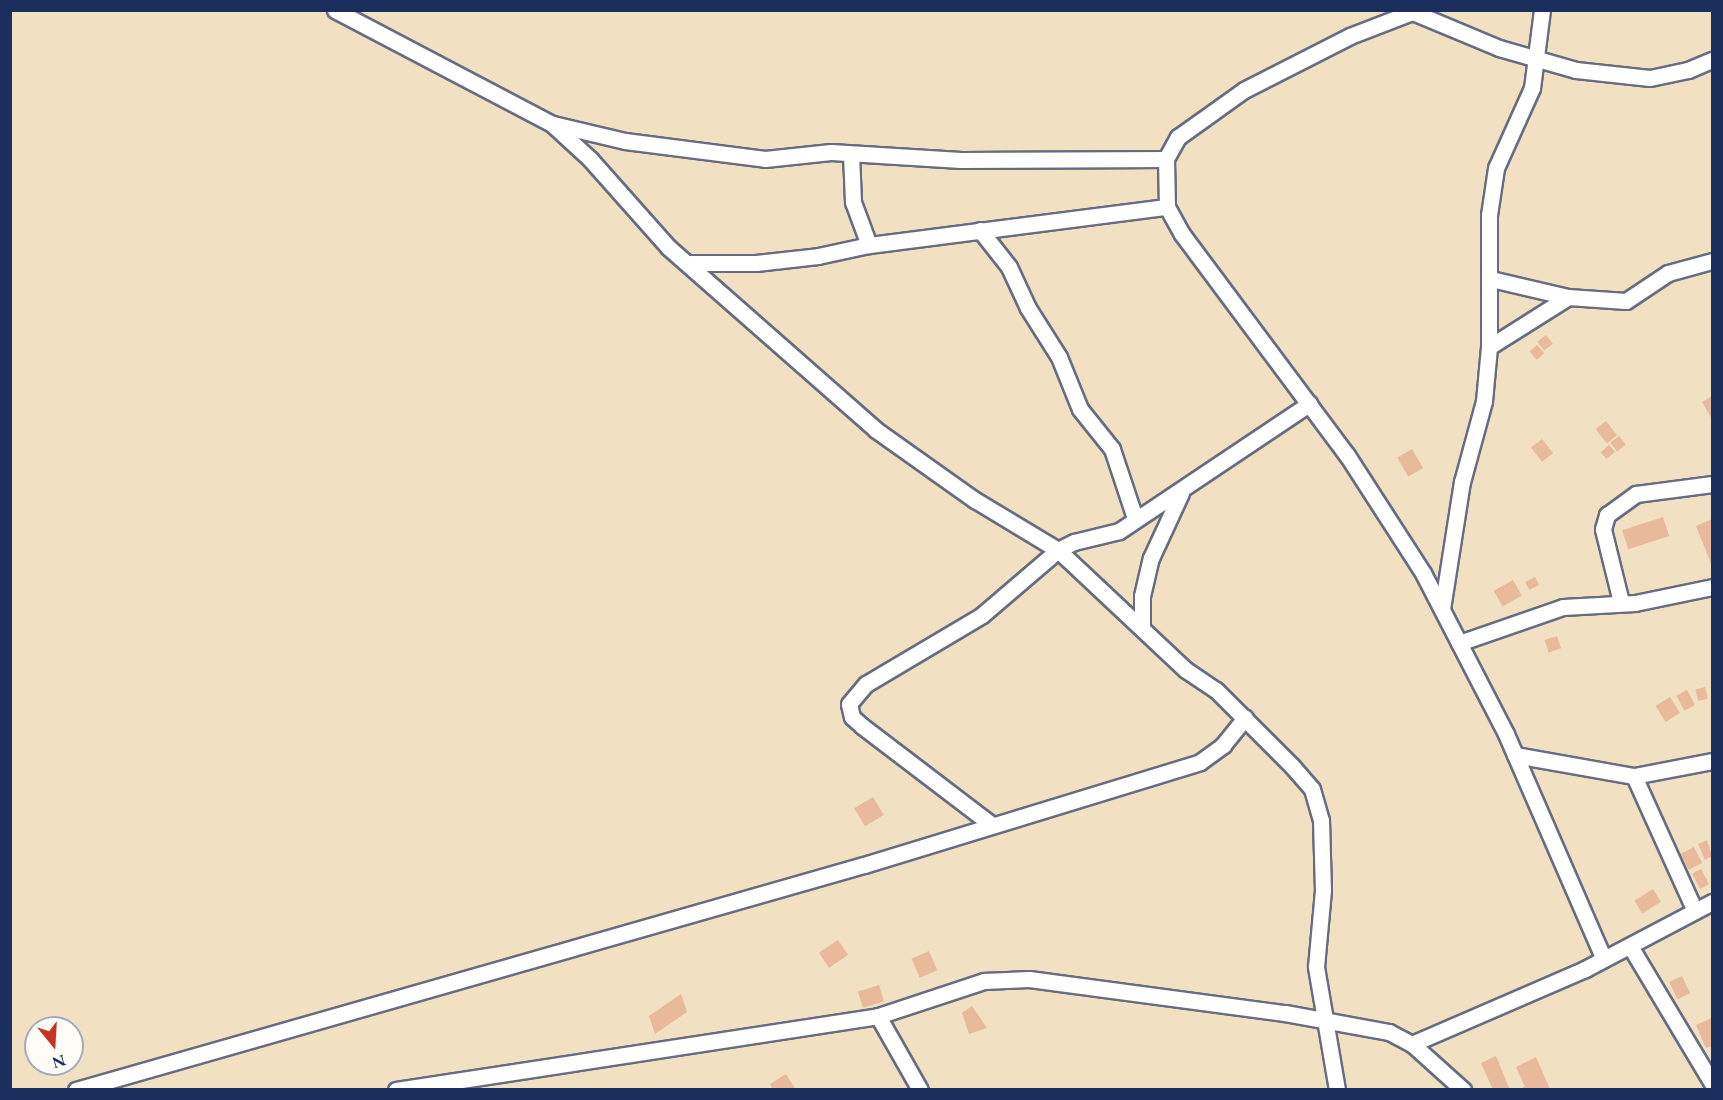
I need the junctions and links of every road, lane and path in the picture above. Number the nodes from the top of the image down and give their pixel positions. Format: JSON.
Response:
{"nodes":[{"id":1,"x":335,"y":10,"type":"edge"},
{"id":2,"x":1542,"y":10,"type":"edge"},
{"id":3,"x":1410,"y":11,"type":"edge"},
{"id":4,"x":1535,"y":60,"type":"junction"},
{"id":5,"x":1713,"y":60,"type":"edge"},
{"id":6,"x":552,"y":124,"type":"junction"},
{"id":7,"x":851,"y":154,"type":"junction"},
{"id":8,"x":1166,"y":159,"type":"junction"},
{"id":9,"x":1167,"y":207,"type":"junction"},
{"id":10,"x":980,"y":230,"type":"junction"},
{"id":11,"x":869,"y":245,"type":"junction"},
{"id":12,"x":1713,"y":261,"type":"edge"},
{"id":13,"x":687,"y":263,"type":"junction"},
{"id":14,"x":1491,"y":279,"type":"junction"},
{"id":15,"x":1568,"y":297,"type":"junction"},
{"id":16,"x":1489,"y":347,"type":"junction"},
{"id":17,"x":1309,"y":404,"type":"junction"},
{"id":18,"x":1713,"y":483,"type":"edge"},
{"id":19,"x":1181,"y":493,"type":"junction"},
{"id":20,"x":1135,"y":518,"type":"junction"},
{"id":21,"x":1059,"y":550,"type":"junction"},
{"id":22,"x":1713,"y":587,"type":"edge"},
{"id":23,"x":1622,"y":602,"type":"junction"},
{"id":24,"x":1442,"y":609,"type":"junction"},
{"id":25,"x":1142,"y":628,"type":"junction"},
{"id":26,"x":1459,"y":643,"type":"junction"},
{"id":27,"x":1245,"y":718,"type":"junction"},
{"id":28,"x":1515,"y":755,"type":"junction"},
{"id":29,"x":1713,"y":762,"type":"edge"},
{"id":30,"x":1634,"y":776,"type":"junction"},
{"id":31,"x":992,"y":825,"type":"junction"},
{"id":32,"x":1713,"y":902,"type":"edge"},
{"id":33,"x":1695,"y":911,"type":"junction"},
{"id":34,"x":1630,"y":946,"type":"junction"},
{"id":35,"x":1604,"y":959,"type":"junction"},
{"id":36,"x":878,"y":1016,"type":"junction"},
{"id":37,"x":1322,"y":1019,"type":"junction"},
{"id":38,"x":1412,"y":1044,"type":"junction"},
{"id":39,"x":1708,"y":1068,"type":"edge"},
{"id":40,"x":1713,"y":1083,"type":"edge"},
{"id":41,"x":76,"y":1089,"type":"edge"},
{"id":42,"x":396,"y":1089,"type":"edge"},
{"id":43,"x":920,"y":1089,"type":"edge"},
{"id":44,"x":1337,"y":1089,"type":"edge"},
{"id":45,"x":1463,"y":1089,"type":"edge"}],
"edges":[{"from":1,"to":6,"type":"street"},
{"from":2,"to":4,"type":"street"},
{"from":3,"to":4,"type":"street"},
{"from":3,"to":8,"type":"street"},
{"from":4,"to":5,"type":"street"},
{"from":4,"to":14,"type":"street"},
{"from":6,"to":7,"type":"street"},
{"from":6,"to":13,"type":"street"},
{"from":7,"to":8,"type":"street"},
{"from":7,"to":11,"type":"street"},
{"from":8,"to":9,"type":"street"},
{"from":9,"to":10,"type":"street"},
{"from":9,"to":17,"type":"street"},
{"from":10,"to":11,"type":"street"},
{"from":10,"to":20,"type":"street"},
{"from":11,"to":13,"type":"street"},
{"from":12,"to":15,"type":"street"},
{"from":13,"to":21,"type":"street"},
{"from":14,"to":15,"type":"street"},
{"from":14,"to":16,"type":"street"},
{"from":15,"to":16,"type":"street"},
{"from":16,"to":24,"type":"street"},
{"from":17,"to":19,"type":"street"},
{"from":17,"to":24,"type":"street"},
{"from":18,"to":23,"type":"street"},
{"from":19,"to":20,"type":"street"},
{"from":19,"to":25,"type":"street"},
{"from":20,"to":21,"type":"street"},
{"from":21,"to":25,"type":"street"},
{"from":21,"to":31,"type":"street"},
{"from":22,"to":23,"type":"street"},
{"from":23,"to":26,"type":"street"},
{"from":24,"to":26,"type":"street"},
{"from":25,"to":27,"type":"street"},
{"from":26,"to":28,"type":"street"},
{"from":27,"to":31,"type":"street"},
{"from":27,"to":37,"type":"street"},
{"from":28,"to":30,"type":"street"},
{"from":28,"to":35,"type":"street"},
{"from":29,"to":30,"type":"street"},
{"from":30,"to":33,"type":"street"},
{"from":31,"to":41,"type":"street"},
{"from":32,"to":33,"type":"street"},
{"from":33,"to":34,"type":"street"},
{"from":34,"to":35,"type":"street"},
{"from":34,"to":39,"type":"street"},
{"from":35,"to":38,"type":"street"},
{"from":36,"to":37,"type":"street"},
{"from":36,"to":42,"type":"street"},
{"from":36,"to":43,"type":"street"},
{"from":37,"to":38,"type":"street"},
{"from":37,"to":44,"type":"street"},
{"from":38,"to":45,"type":"street"},
{"from":39,"to":40,"type":"street"}]}
